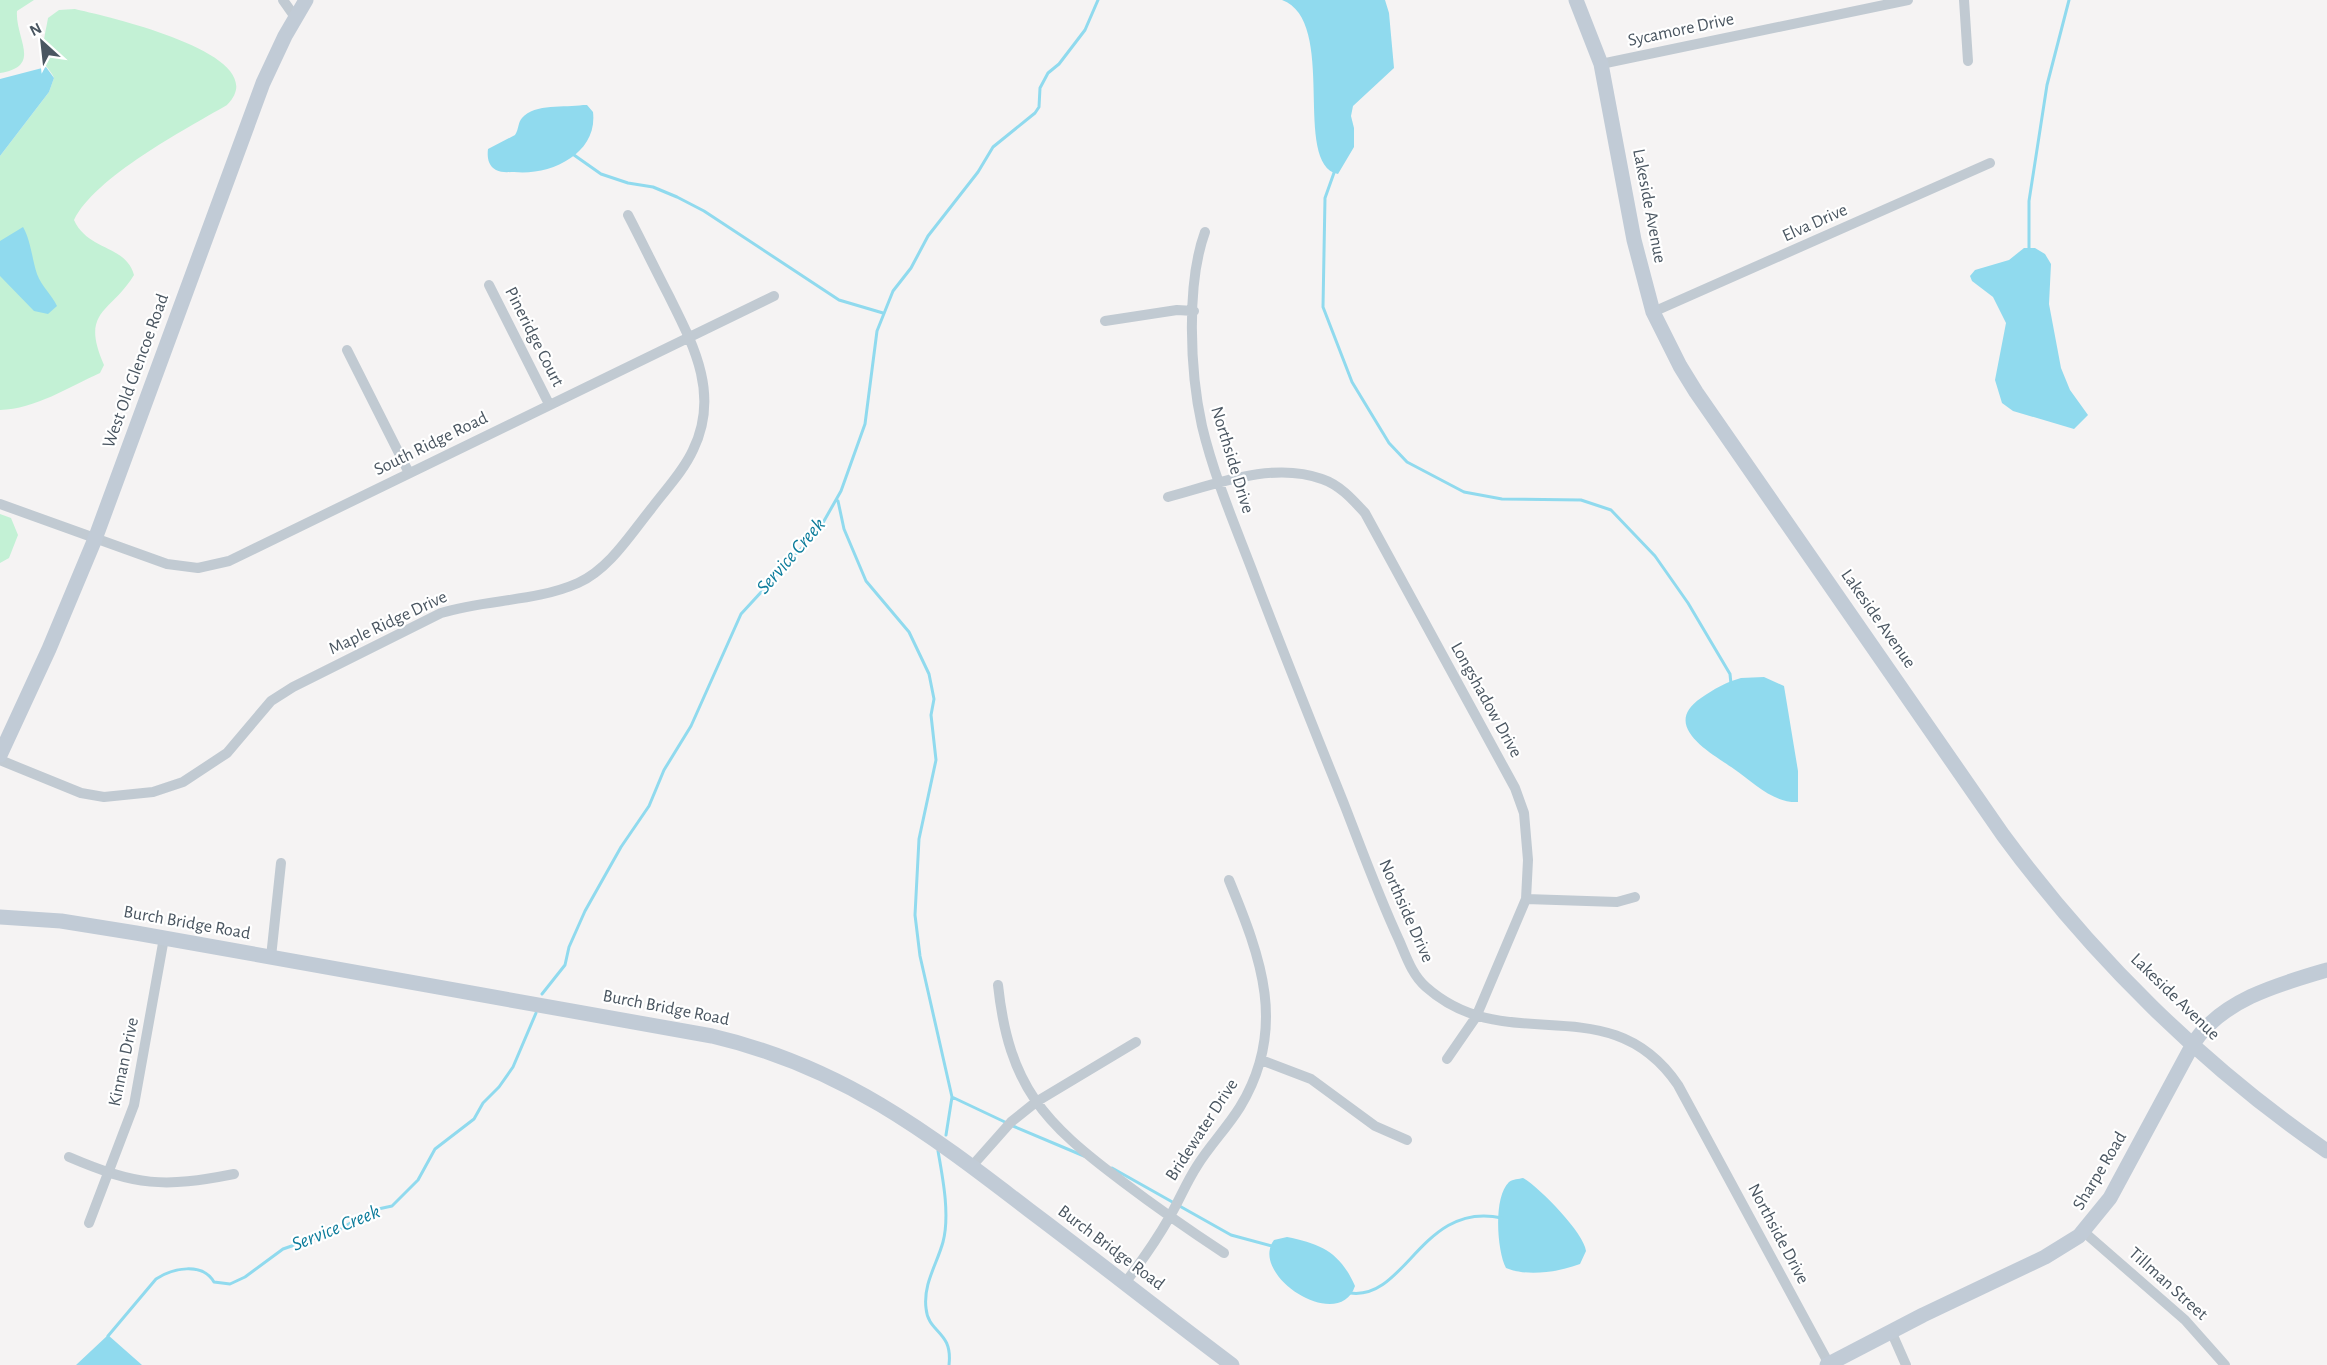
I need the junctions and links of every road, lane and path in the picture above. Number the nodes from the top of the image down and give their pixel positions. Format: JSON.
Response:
{"nodes":[{"id":1,"x":283,"y":0,"type":"edge"},
{"id":2,"x":306,"y":0,"type":"edge"},
{"id":3,"x":1576,"y":0,"type":"edge"},
{"id":4,"x":1908,"y":0,"type":"edge"},
{"id":5,"x":1964,"y":0,"type":"edge"},
{"id":6,"x":295,"y":17,"type":"junction"},
{"id":7,"x":1968,"y":61,"type":"dead end"},
{"id":8,"x":1601,"y":64,"type":"junction"},
{"id":9,"x":1990,"y":163,"type":"dead end"},
{"id":10,"x":628,"y":215,"type":"dead end"},
{"id":11,"x":1205,"y":232,"type":"dead end"},
{"id":12,"x":489,"y":285,"type":"dead end"},
{"id":13,"x":774,"y":296,"type":"dead end"},
{"id":14,"x":1194,"y":311,"type":"junction"},
{"id":15,"x":1653,"y":312,"type":"junction"},
{"id":16,"x":1105,"y":321,"type":"dead end"},
{"id":17,"x":690,"y":338,"type":"junction"},
{"id":18,"x":348,"y":350,"type":"dead end"},
{"id":19,"x":549,"y":404,"type":"junction"},
{"id":20,"x":409,"y":473,"type":"junction"},
{"id":21,"x":1219,"y":483,"type":"junction"},
{"id":22,"x":1168,"y":497,"type":"dead end"},
{"id":23,"x":0,"y":504,"type":"edge"},
{"id":24,"x":95,"y":539,"type":"junction"},
{"id":25,"x":0,"y":757,"type":"edge"},
{"id":26,"x":281,"y":863,"type":"dead end"},
{"id":27,"x":1228,"y":880,"type":"dead end"},
{"id":28,"x":1635,"y":897,"type":"dead end"},
{"id":29,"x":1526,"y":899,"type":"junction"},
{"id":30,"x":0,"y":917,"type":"edge"},
{"id":31,"x":165,"y":939,"type":"junction"},
{"id":32,"x":271,"y":957,"type":"junction"},
{"id":33,"x":2327,"y":970,"type":"edge"},
{"id":34,"x":998,"y":985,"type":"dead end"},
{"id":35,"x":1476,"y":1017,"type":"junction"},
{"id":36,"x":1136,"y":1042,"type":"dead end"},
{"id":37,"x":2193,"y":1044,"type":"junction"},
{"id":38,"x":1448,"y":1059,"type":"dead end"},
{"id":39,"x":1261,"y":1060,"type":"junction"},
{"id":40,"x":1036,"y":1102,"type":"junction"},
{"id":41,"x":1407,"y":1140,"type":"dead end"},
{"id":42,"x":2327,"y":1151,"type":"edge"},
{"id":43,"x":69,"y":1157,"type":"dead end"},
{"id":44,"x":972,"y":1166,"type":"junction"},
{"id":45,"x":108,"y":1173,"type":"junction"},
{"id":46,"x":234,"y":1174,"type":"dead end"},
{"id":47,"x":1170,"y":1217,"type":"junction"},
{"id":48,"x":89,"y":1223,"type":"dead end"},
{"id":49,"x":2084,"y":1232,"type":"junction"},
{"id":50,"x":1224,"y":1253,"type":"dead end"},
{"id":51,"x":1125,"y":1282,"type":"junction"},
{"id":52,"x":1891,"y":1331,"type":"junction"},
{"id":53,"x":1828,"y":1364,"type":"edge"},
{"id":54,"x":1232,"y":1365,"type":"edge"},
{"id":55,"x":1906,"y":1365,"type":"edge"},
{"id":56,"x":2225,"y":1365,"type":"edge"}],
"edges":[{"from":1,"to":6,"type":"street"},
{"from":2,"to":6,"type":"street","name":"West Old Glencoe Road"},
{"from":3,"to":8,"type":"street","name":"Lakeside Avenue"},
{"from":4,"to":8,"type":"street","name":"Sycamore Drive"},
{"from":5,"to":7,"type":"street"},
{"from":6,"to":24,"type":"street","name":"West Old Glencoe Road"},
{"from":8,"to":15,"type":"street","name":"Lakeside Avenue"},
{"from":9,"to":15,"type":"street","name":"Elva Drive"},
{"from":10,"to":17,"type":"street","name":"Maple Ridge Drive"},
{"from":11,"to":14,"type":"street","name":"Northside Drive"},
{"from":12,"to":19,"type":"street","name":"Pineridge Court"},
{"from":13,"to":17,"type":"street","name":"South Ridge Road"},
{"from":14,"to":16,"type":"street"},
{"from":14,"to":21,"type":"street","name":"Northside Drive"},
{"from":15,"to":37,"type":"street","name":"Lakeside Avenue"},
{"from":17,"to":19,"type":"street","name":"South Ridge Road"},
{"from":17,"to":25,"type":"street","name":"Maple Ridge Drive"},
{"from":18,"to":20,"type":"street"},
{"from":19,"to":20,"type":"street","name":"South Ridge Road"},
{"from":20,"to":24,"type":"street","name":"South Ridge Road"},
{"from":21,"to":22,"type":"street","name":"Longshadow Drive"},
{"from":21,"to":29,"type":"street","name":"Longshadow Drive"},
{"from":21,"to":35,"type":"street","name":"Northside Drive"},
{"from":23,"to":24,"type":"street","name":"South Ridge Road"},
{"from":24,"to":25,"type":"street","name":"West Old Glencoe Road"},
{"from":26,"to":32,"type":"street"},
{"from":27,"to":39,"type":"street","name":"Bridewater Drive"},
{"from":28,"to":29,"type":"street"},
{"from":29,"to":35,"type":"street","name":"Longshadow Drive"},
{"from":30,"to":31,"type":"street","name":"Burch Bridge Road"},
{"from":31,"to":32,"type":"street","name":"Burch Bridge Road"},
{"from":31,"to":45,"type":"street","name":"Kinnan Drive"},
{"from":32,"to":44,"type":"street","name":"Burch Bridge Road"},
{"from":33,"to":37,"type":"street","name":"Sharpe Road"},
{"from":34,"to":40,"type":"street"},
{"from":35,"to":38,"type":"street","name":"Longshadow Drive"},
{"from":35,"to":53,"type":"street","name":"Northside Drive"},
{"from":36,"to":40,"type":"street"},
{"from":37,"to":42,"type":"street","name":"Lakeside Avenue"},
{"from":37,"to":49,"type":"street","name":"Sharpe Road"},
{"from":39,"to":41,"type":"street"},
{"from":39,"to":47,"type":"street","name":"Bridewater Drive"},
{"from":40,"to":44,"type":"street"},
{"from":40,"to":47,"type":"street"},
{"from":43,"to":45,"type":"street"},
{"from":44,"to":51,"type":"street","name":"Burch Bridge Road"},
{"from":45,"to":46,"type":"street"},
{"from":45,"to":48,"type":"street","name":"Kinnan Drive"},
{"from":47,"to":50,"type":"street"},
{"from":47,"to":51,"type":"street","name":"Bridewater Drive"},
{"from":49,"to":52,"type":"street","name":"Sharpe Road"},
{"from":49,"to":56,"type":"street","name":"Tillman Street"},
{"from":51,"to":54,"type":"street","name":"Burch Bridge Road"},
{"from":52,"to":53,"type":"street","name":"Sharpe Road"},
{"from":52,"to":55,"type":"street"}]}
